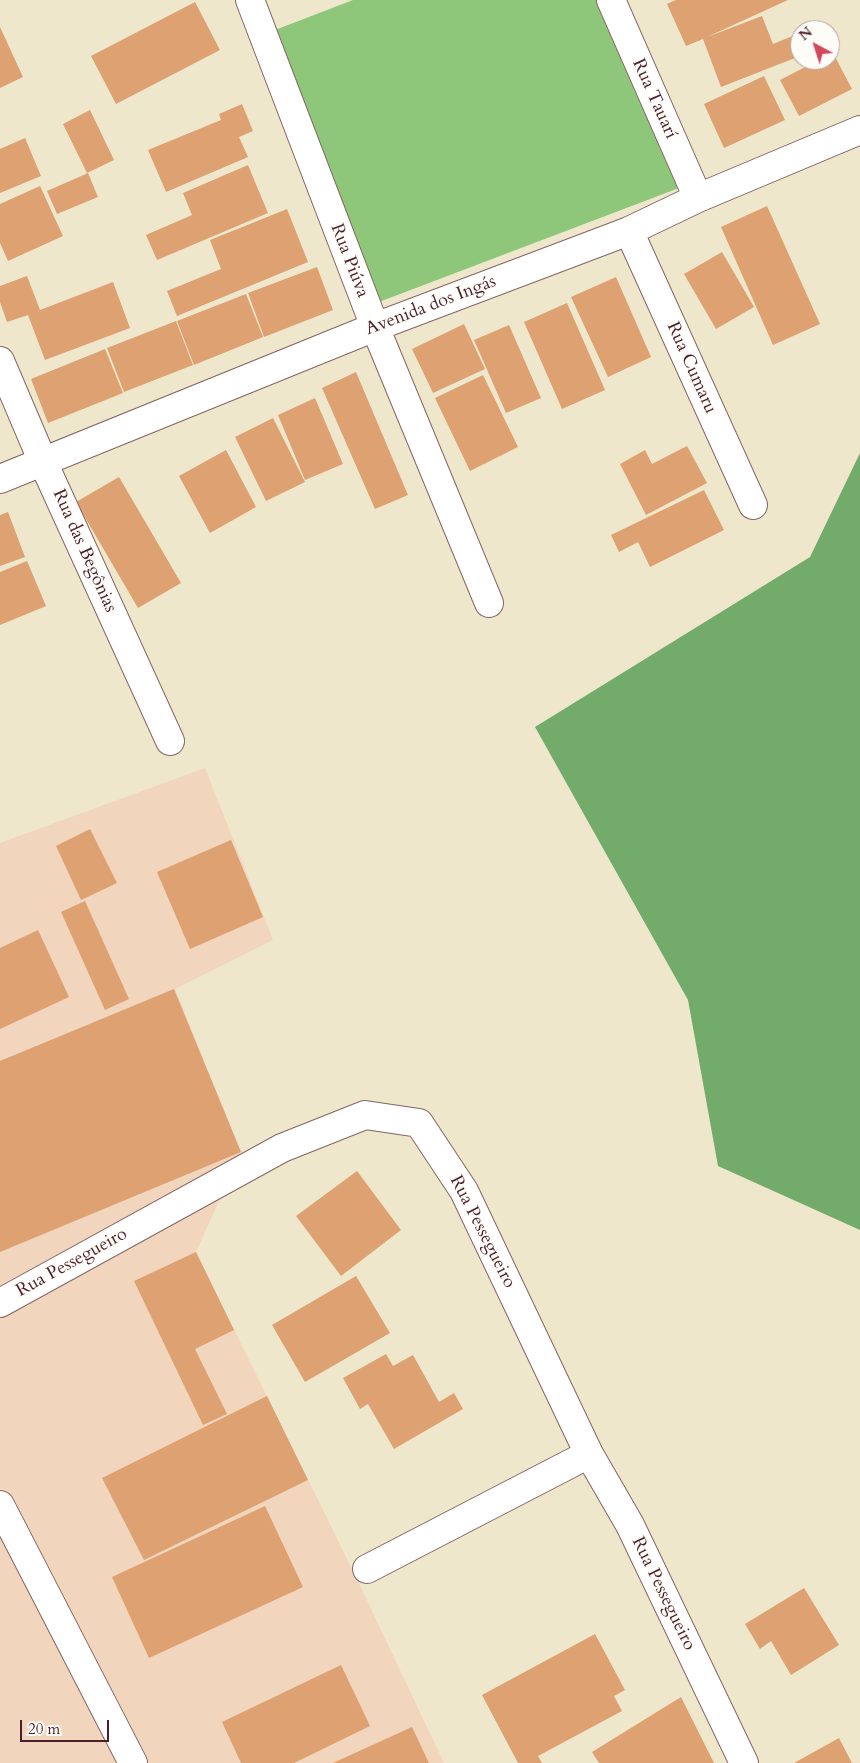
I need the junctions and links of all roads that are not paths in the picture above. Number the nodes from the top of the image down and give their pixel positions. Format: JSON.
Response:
{"nodes":[{"id":1,"x":611,"y":0,"type":"edge"},
{"id":2,"x":257,"y":2,"type":"edge"},
{"id":3,"x":860,"y":130,"type":"edge"},
{"id":4,"x":698,"y":198,"type":"junction"},
{"id":5,"x":629,"y":231,"type":"junction"},
{"id":6,"x":375,"y":327,"type":"junction"},
{"id":7,"x":0,"y":361,"type":"edge"},
{"id":8,"x":43,"y":462,"type":"junction"},
{"id":9,"x":0,"y":479,"type":"edge"},
{"id":10,"x":753,"y":505,"type":"dead end"},
{"id":11,"x":489,"y":604,"type":"dead end"},
{"id":12,"x":170,"y":741,"type":"dead end"},
{"id":13,"x":0,"y":1303,"type":"edge"},
{"id":14,"x":590,"y":1454,"type":"junction"},
{"id":15,"x":0,"y":1505,"type":"edge"},
{"id":16,"x":367,"y":1569,"type":"dead end"},
{"id":17,"x":133,"y":1763,"type":"edge"},
{"id":18,"x":744,"y":1763,"type":"edge"}],
"edges":[{"from":1,"to":4,"type":"street","name":"Rua Tauarí"},
{"from":2,"to":6,"type":"street","name":"Rua Piúva"},
{"from":3,"to":4,"type":"street","name":"Avenida dos Ingás"},
{"from":4,"to":5,"type":"street","name":"Avenida dos Ingás"},
{"from":5,"to":6,"type":"street","name":"Avenida dos Ingás"},
{"from":5,"to":10,"type":"street","name":"Rua Cumaru"},
{"from":6,"to":8,"type":"street","name":"Avenida dos Ingás"},
{"from":6,"to":11,"type":"street","name":"Rua Piúva"},
{"from":7,"to":8,"type":"street","name":"Rua das Begônias"},
{"from":8,"to":9,"type":"street","name":"Avenida dos Ingás"},
{"from":8,"to":12,"type":"street","name":"Rua das Begônias"},
{"from":13,"to":14,"type":"street","name":"Rua Pessegueiro"},
{"from":14,"to":16,"type":"street"},
{"from":14,"to":18,"type":"street","name":"Rua Pessegueiro"},
{"from":15,"to":17,"type":"street"}]}
